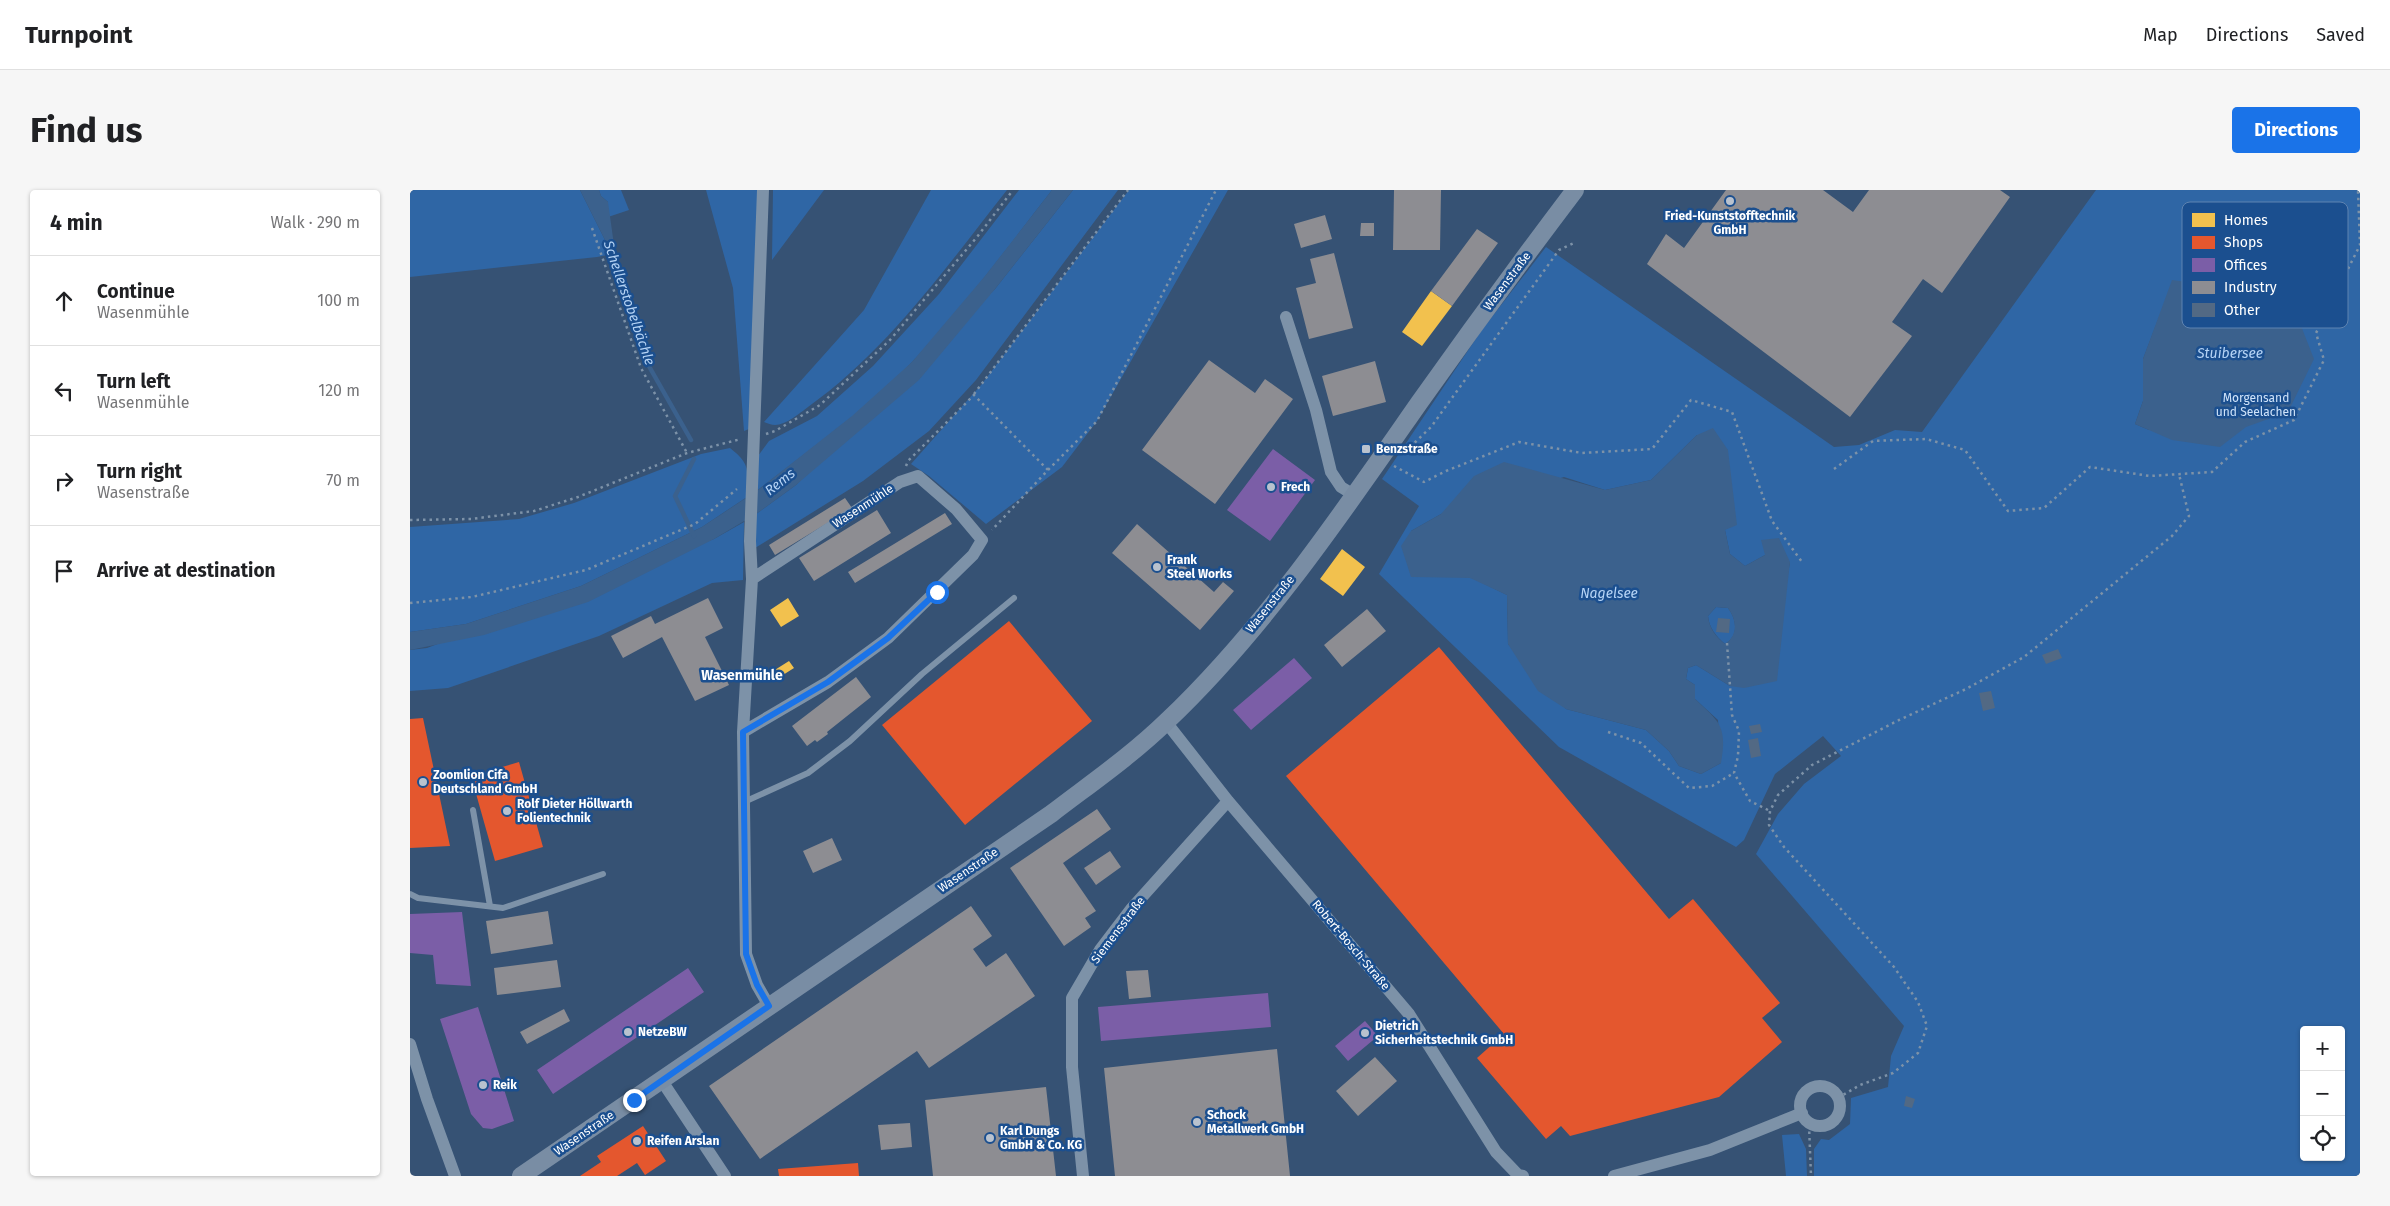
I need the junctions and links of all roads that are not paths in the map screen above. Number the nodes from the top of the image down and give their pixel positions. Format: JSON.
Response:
{"nodes":[{"id":1,"x":763,"y":190,"type":"edge"},
{"id":2,"x":1575,"y":190,"type":"edge"},
{"id":3,"x":1286,"y":317,"type":"dead end"},
{"id":4,"x":1354,"y":495,"type":"junction"},
{"id":5,"x":752,"y":579,"type":"junction"},
{"id":6,"x":1014,"y":598,"type":"dead end"},
{"id":7,"x":1166,"y":722,"type":"junction"},
{"id":8,"x":743,"y":732,"type":"junction"},
{"id":9,"x":1228,"y":801,"type":"junction"},
{"id":10,"x":744,"y":802,"type":"junction"},
{"id":11,"x":473,"y":810,"type":"dead end"},
{"id":12,"x":603,"y":874,"type":"dead end"},
{"id":13,"x":410,"y":894,"type":"edge"},
{"id":14,"x":490,"y":906,"type":"junction"},
{"id":15,"x":769,"y":1006,"type":"junction"},
{"id":16,"x":410,"y":1044,"type":"edge"},
{"id":17,"x":662,"y":1081,"type":"junction"},
{"id":18,"x":1806,"y":1118,"type":"junction"},
{"id":19,"x":455,"y":1176,"type":"edge"},
{"id":20,"x":520,"y":1176,"type":"edge"},
{"id":21,"x":725,"y":1176,"type":"edge"},
{"id":22,"x":1083,"y":1176,"type":"edge"},
{"id":23,"x":1520,"y":1176,"type":"edge"},
{"id":24,"x":1614,"y":1176,"type":"edge"}],
"edges":[{"from":1,"to":5,"type":"street"},
{"from":2,"to":4,"type":"street","name":"Wasenstraße"},
{"from":3,"to":4,"type":"street"},
{"from":4,"to":7,"type":"street","name":"Wasenstraße"},
{"from":5,"to":8,"type":"street"},
{"from":5,"to":8,"type":"street","name":"Wasenmühle"},
{"from":6,"to":10,"type":"lane"},
{"from":7,"to":9,"type":"street","name":"Robert-Bosch-Straße"},
{"from":7,"to":15,"type":"street","name":"Wasenstraße"},
{"from":8,"to":10,"type":"street"},
{"from":9,"to":22,"type":"street","name":"Siemensstraße"},
{"from":9,"to":23,"type":"street","name":"Robert-Bosch-Straße"},
{"from":10,"to":15,"type":"street"},
{"from":11,"to":14,"type":"lane"},
{"from":12,"to":14,"type":"lane"},
{"from":13,"to":14,"type":"lane"},
{"from":15,"to":17,"type":"street","name":"Wasenstraße"},
{"from":16,"to":19,"type":"street"},
{"from":17,"to":20,"type":"street","name":"Wasenstraße"},
{"from":17,"to":21,"type":"street"},
{"from":18,"to":18,"type":"street"},
{"from":18,"to":24,"type":"street"}]}
